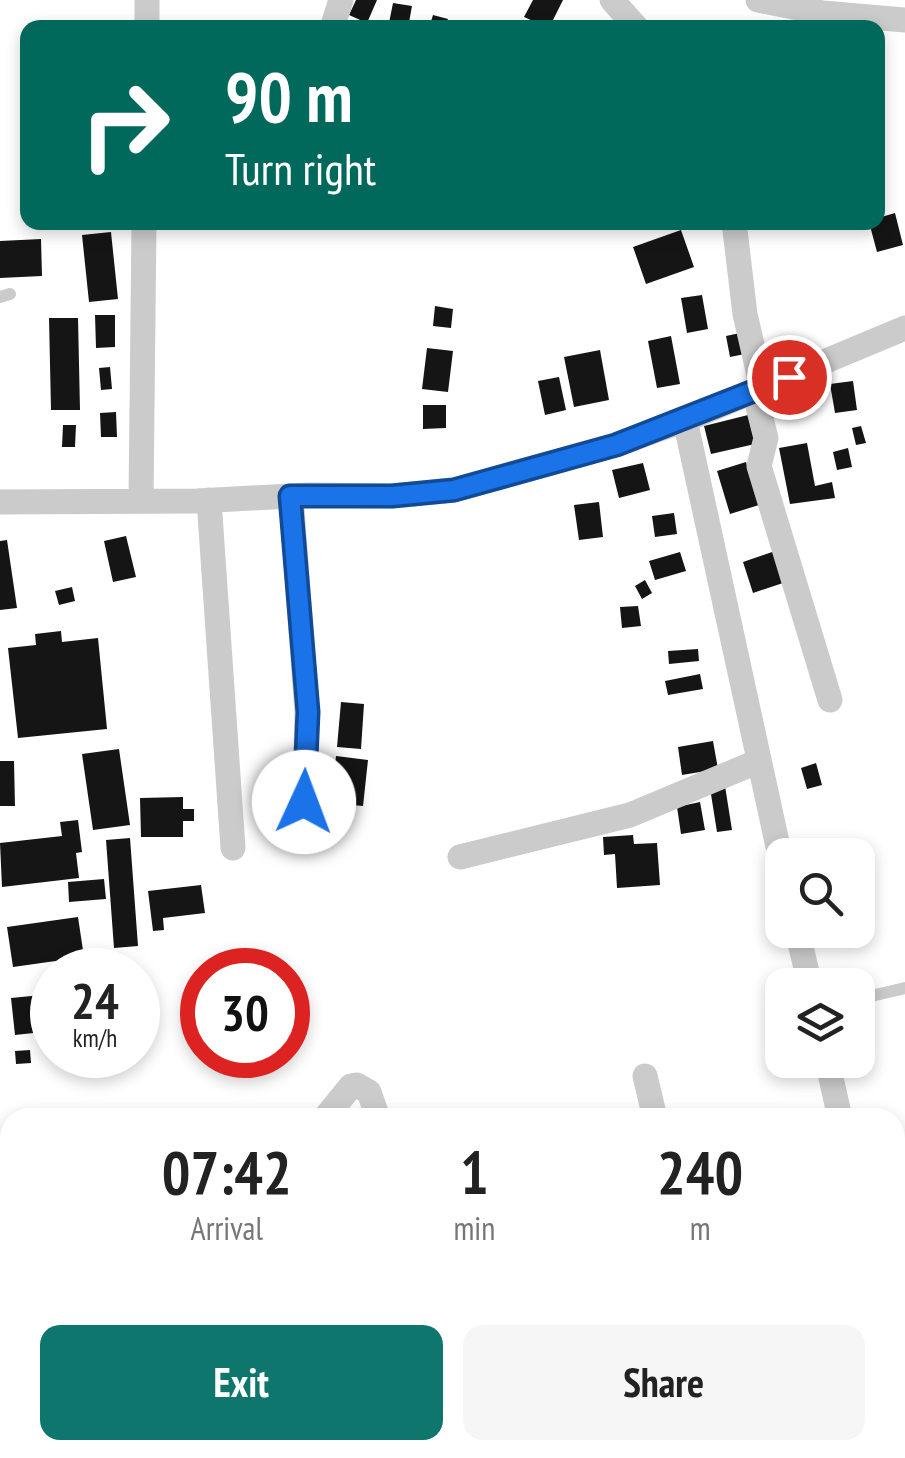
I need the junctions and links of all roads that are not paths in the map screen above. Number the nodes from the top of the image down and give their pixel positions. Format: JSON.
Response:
{"nodes":[{"id":1,"x":612,"y":0,"type":"edge"},
{"id":2,"x":758,"y":0,"type":"edge"},
{"id":3,"x":799,"y":4,"type":"edge"},
{"id":4,"x":630,"y":20,"type":"edge"},
{"id":5,"x":905,"y":20,"type":"edge"},
{"id":6,"x":144,"y":230,"type":"edge"},
{"id":7,"x":735,"y":230,"type":"edge"},
{"id":8,"x":905,"y":328,"type":"edge"},
{"id":9,"x":758,"y":390,"type":"junction"},
{"id":10,"x":685,"y":420,"type":"junction"},
{"id":11,"x":290,"y":496,"type":"junction"},
{"id":12,"x":210,"y":500,"type":"junction"},
{"id":13,"x":140,"y":501,"type":"junction"},
{"id":14,"x":0,"y":502,"type":"edge"},
{"id":15,"x":830,"y":700,"type":"dead end"},
{"id":16,"x":759,"y":762,"type":"junction"},
{"id":17,"x":304,"y":802,"type":"dead end"},
{"id":18,"x":776,"y":838,"type":"edge"},
{"id":19,"x":233,"y":848,"type":"dead end"},
{"id":20,"x":460,"y":857,"type":"dead end"},
{"id":21,"x":905,"y":988,"type":"edge"},
{"id":22,"x":875,"y":995,"type":"edge"},
{"id":23,"x":644,"y":1076,"type":"dead end"},
{"id":24,"x":831,"y":1078,"type":"edge"},
{"id":25,"x":332,"y":1108,"type":"edge"},
{"id":26,"x":375,"y":1108,"type":"edge"},
{"id":27,"x":652,"y":1108,"type":"edge"},
{"id":28,"x":838,"y":1108,"type":"edge"}],
"edges":[{"from":1,"to":4,"type":"street"},
{"from":2,"to":3,"type":"street"},
{"from":3,"to":5,"type":"street"},
{"from":6,"to":13,"type":"street"},
{"from":7,"to":9,"type":"street"},
{"from":8,"to":9,"type":"street"},
{"from":9,"to":10,"type":"street"},
{"from":9,"to":15,"type":"street"},
{"from":10,"to":11,"type":"street"},
{"from":10,"to":16,"type":"street"},
{"from":11,"to":12,"type":"street"},
{"from":11,"to":17,"type":"street"},
{"from":12,"to":13,"type":"street"},
{"from":12,"to":19,"type":"street"},
{"from":13,"to":14,"type":"street"},
{"from":16,"to":18,"type":"street"},
{"from":16,"to":20,"type":"street"},
{"from":21,"to":22,"type":"lane"},
{"from":23,"to":27,"type":"street"},
{"from":24,"to":28,"type":"street"},
{"from":25,"to":26,"type":"street"}]}
